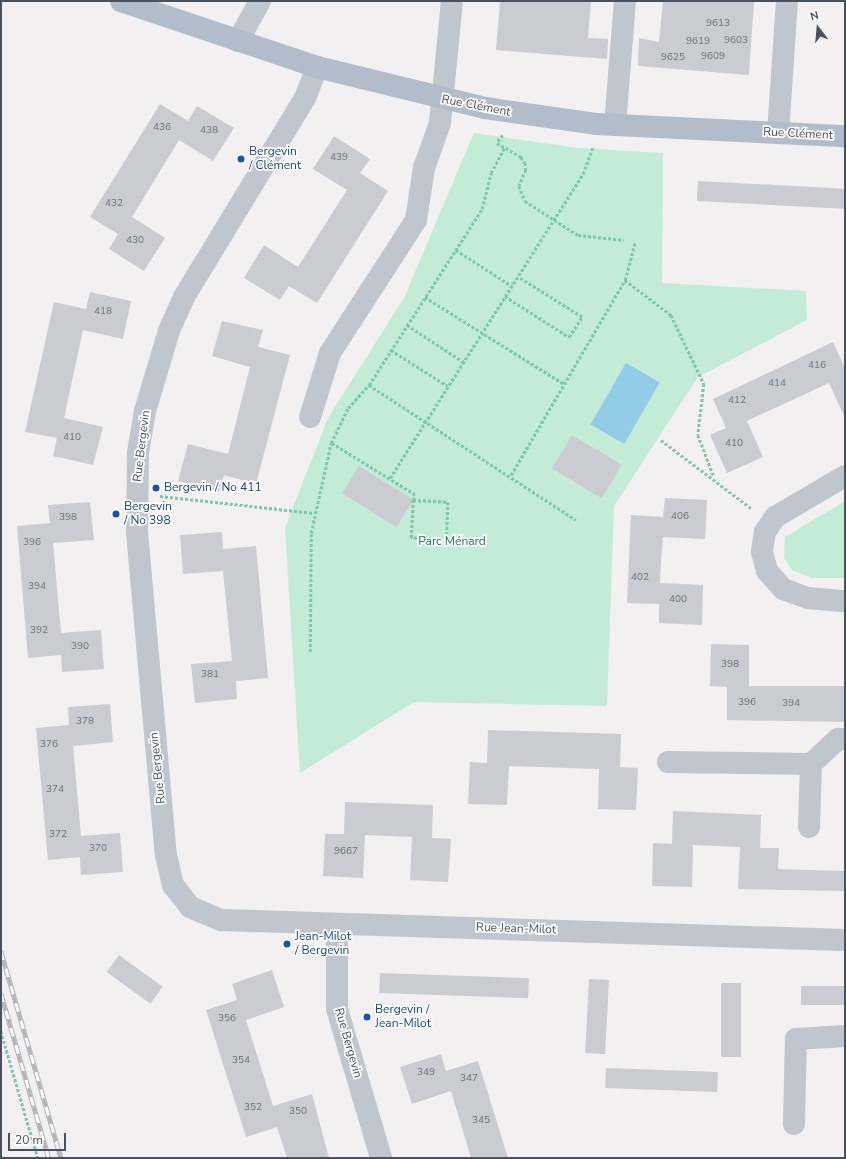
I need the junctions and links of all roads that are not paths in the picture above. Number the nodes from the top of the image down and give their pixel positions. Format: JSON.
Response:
{"nodes":[{"id":1,"x":121,"y":1,"type":"edge"},
{"id":2,"x":260,"y":1,"type":"edge"},
{"id":3,"x":452,"y":1,"type":"edge"},
{"id":4,"x":625,"y":1,"type":"edge"},
{"id":5,"x":787,"y":1,"type":"edge"},
{"id":6,"x":238,"y":41,"type":"junction"},
{"id":7,"x":317,"y":67,"type":"junction"},
{"id":8,"x":442,"y":100,"type":"junction"},
{"id":9,"x":615,"y":125,"type":"junction"},
{"id":10,"x":778,"y":133,"type":"junction"},
{"id":11,"x":845,"y":136,"type":"edge"},
{"id":12,"x":310,"y":417,"type":"dead end"},
{"id":13,"x":845,"y":476,"type":"edge"},
{"id":14,"x":845,"y":601,"type":"edge"},
{"id":15,"x":845,"y":740,"type":"edge"},
{"id":16,"x":668,"y":762,"type":"dead end"},
{"id":17,"x":811,"y":764,"type":"junction"},
{"id":18,"x":809,"y":826,"type":"dead end"},
{"id":19,"x":190,"y":907,"type":"joint"},
{"id":20,"x":337,"y":924,"type":"junction"},
{"id":21,"x":845,"y":940,"type":"edge"},
{"id":22,"x":845,"y":1036,"type":"edge"},
{"id":23,"x":794,"y":1124,"type":"dead end"},
{"id":24,"x":381,"y":1158,"type":"edge"}],
"edges":[{"from":1,"to":6,"type":"main road","name":"Rue Clément"},
{"from":2,"to":6,"type":"street"},
{"from":3,"to":8,"type":"street"},
{"from":4,"to":9,"type":"street"},
{"from":5,"to":10,"type":"street"},
{"from":6,"to":7,"type":"main road","name":"Rue Clément"},
{"from":7,"to":8,"type":"main road","name":"Rue Clément"},
{"from":7,"to":19,"type":"street","name":"Rue Bergevin"},
{"from":8,"to":9,"type":"main road","name":"Rue Clément"},
{"from":8,"to":12,"type":"street"},
{"from":9,"to":10,"type":"main road","name":"Rue Clément"},
{"from":10,"to":11,"type":"main road","name":"Rue Clément"},
{"from":13,"to":14,"type":"street"},
{"from":15,"to":17,"type":"street"},
{"from":16,"to":17,"type":"street"},
{"from":17,"to":18,"type":"street"},
{"from":19,"to":20,"type":"street","name":"Rue Jean-Milot"},
{"from":20,"to":21,"type":"street","name":"Rue Jean-Milot"},
{"from":20,"to":24,"type":"street","name":"Rue Bergevin"},
{"from":22,"to":23,"type":"street"}]}
